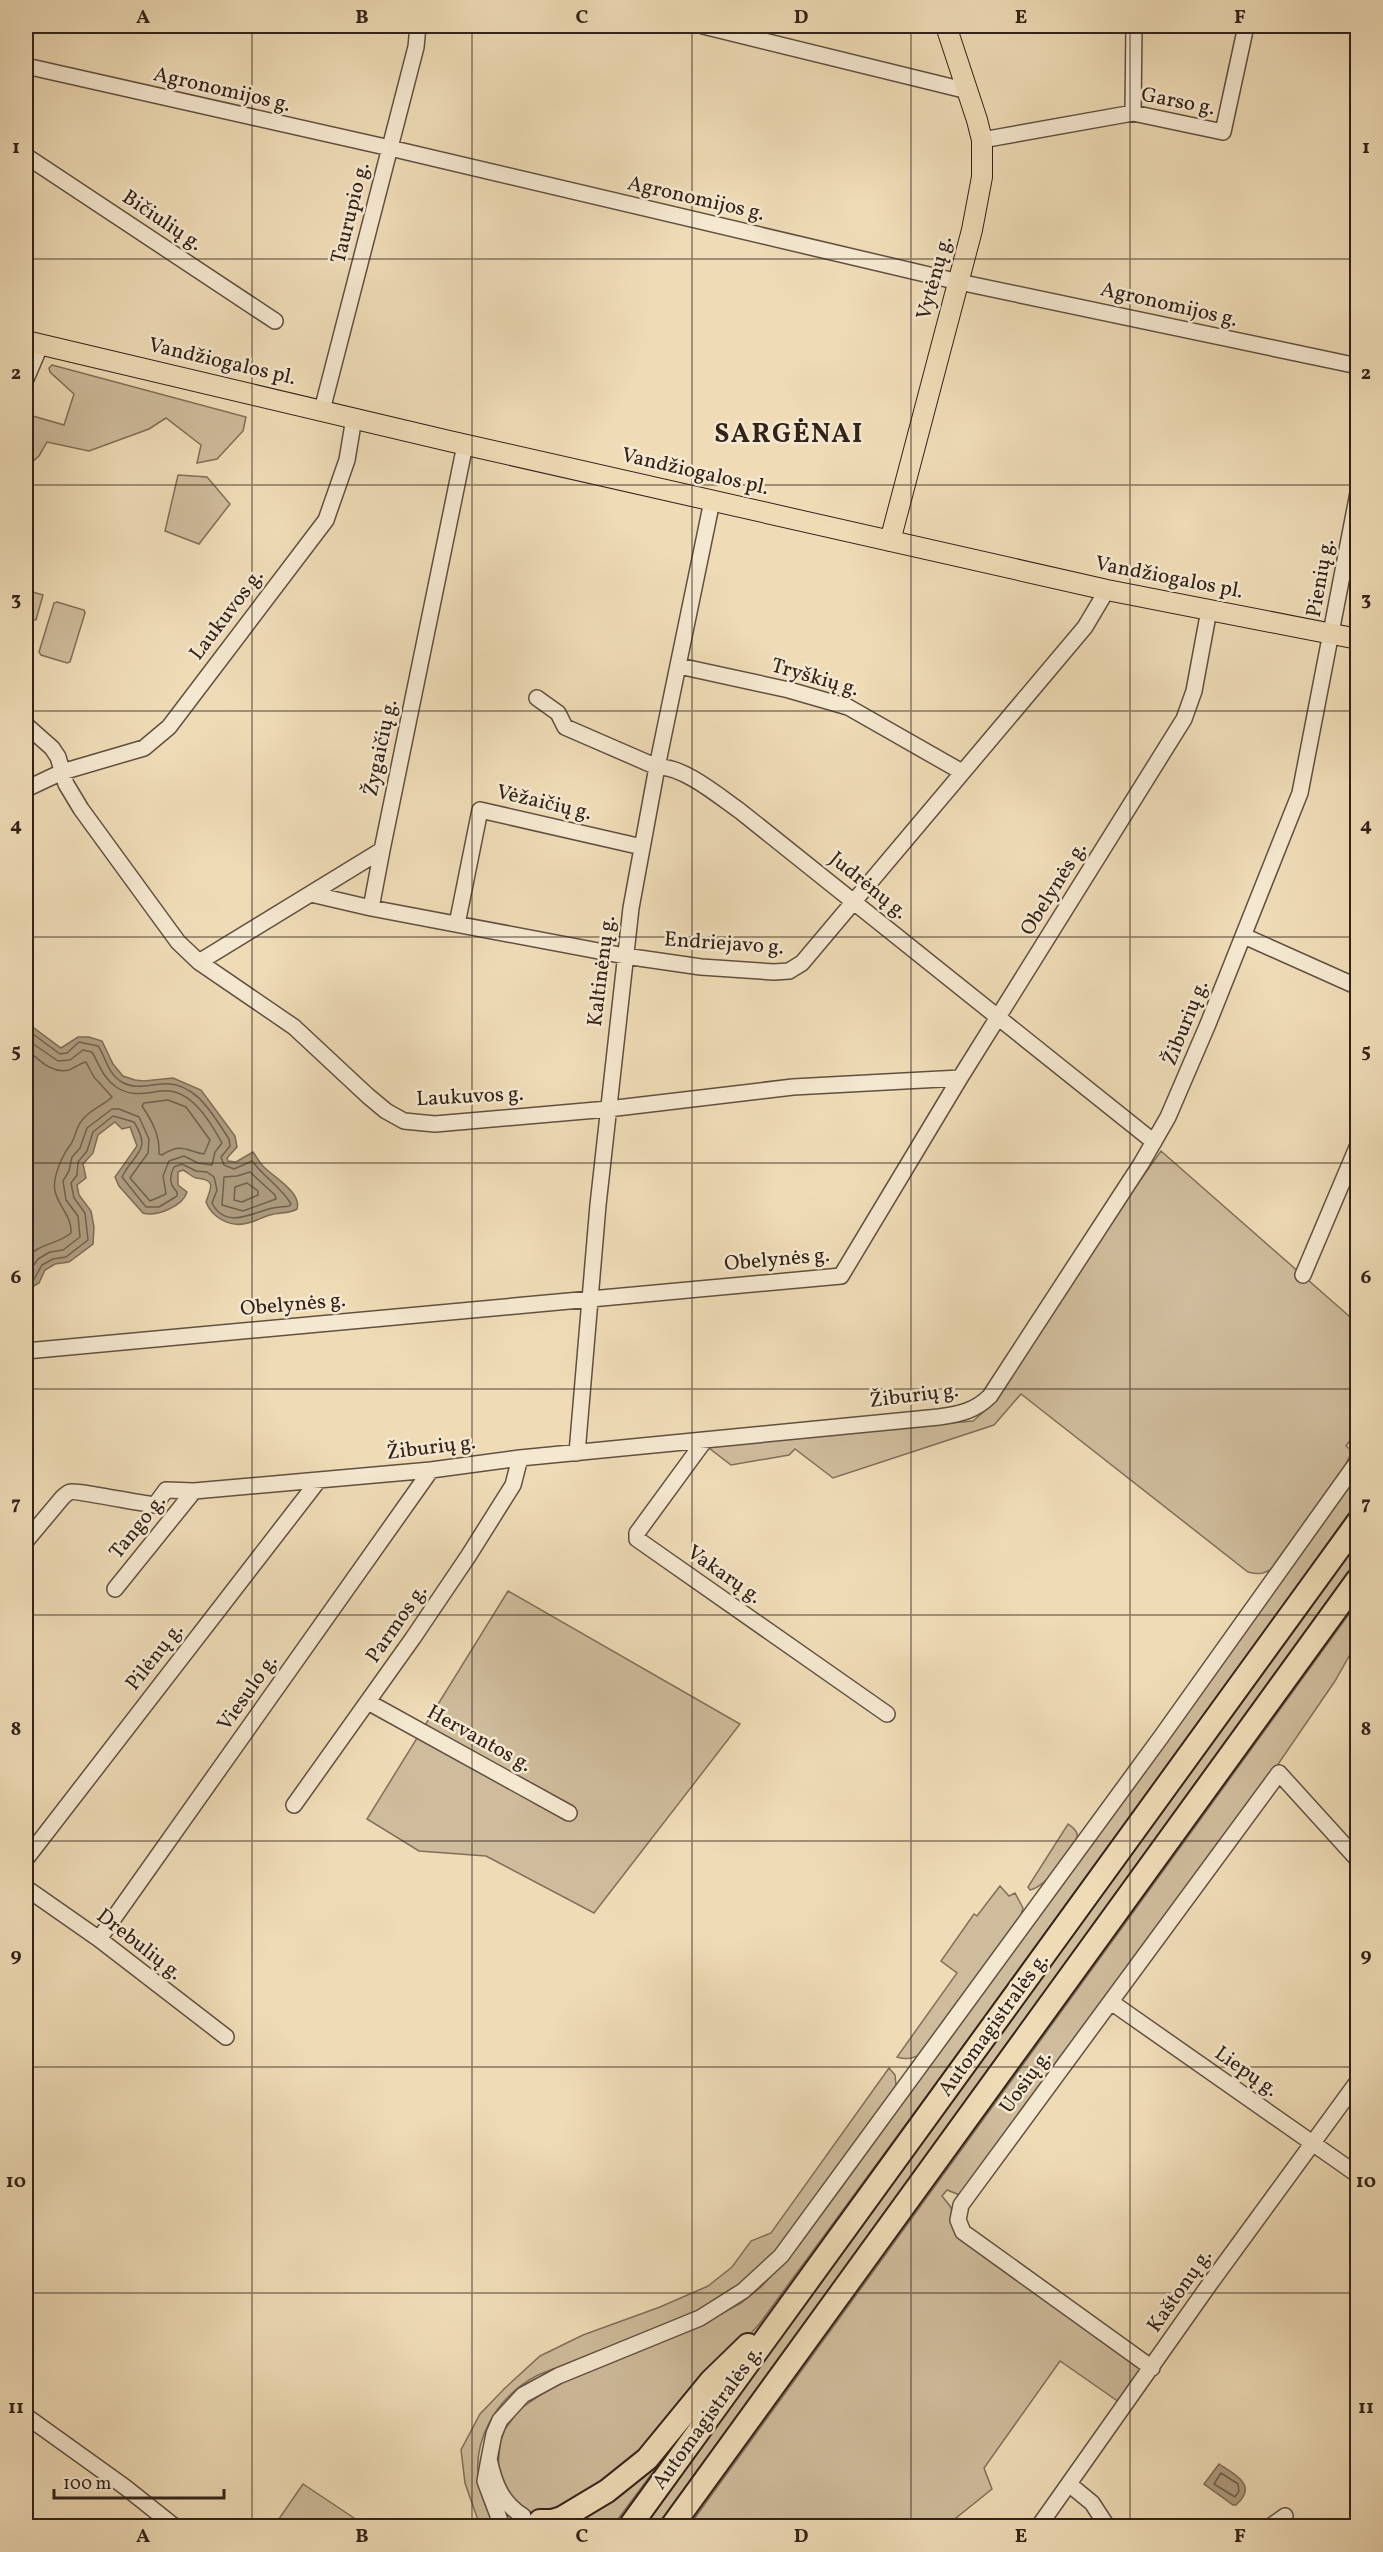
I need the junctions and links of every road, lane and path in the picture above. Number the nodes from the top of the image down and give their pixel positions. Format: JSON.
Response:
{"nodes":[{"id":1,"x":418,"y":26,"type":"edge"},
{"id":2,"x":703,"y":26,"type":"edge"},
{"id":3,"x":946,"y":26,"type":"edge"},
{"id":4,"x":1134,"y":26,"type":"edge"},
{"id":5,"x":1246,"y":26,"type":"edge"},
{"id":6,"x":26,"y":66,"type":"edge"},
{"id":7,"x":968,"y":91,"type":"junction"},
{"id":8,"x":1133,"y":113,"type":"junction"},
{"id":9,"x":982,"y":140,"type":"junction"},
{"id":10,"x":390,"y":148,"type":"junction"},
{"id":11,"x":26,"y":156,"type":"edge"},
{"id":12,"x":959,"y":282,"type":"junction"},
{"id":13,"x":275,"y":321,"type":"dead end"},
{"id":14,"x":33,"y":342,"type":"edge"},
{"id":15,"x":1358,"y":366,"type":"edge"},
{"id":16,"x":26,"y":379,"type":"edge"},
{"id":17,"x":322,"y":410,"type":"junction"},
{"id":18,"x":354,"y":418,"type":"junction"},
{"id":19,"x":465,"y":445,"type":"junction"},
{"id":20,"x":1358,"y":493,"type":"edge"},
{"id":21,"x":712,"y":501,"type":"junction"},
{"id":22,"x":890,"y":541,"type":"junction"},
{"id":23,"x":1107,"y":590,"type":"junction"},
{"id":24,"x":1209,"y":610,"type":"junction"},
{"id":25,"x":1332,"y":634,"type":"junction"},
{"id":26,"x":1358,"y":639,"type":"edge"},
{"id":27,"x":679,"y":666,"type":"junction"},
{"id":28,"x":537,"y":698,"type":"dead end"},
{"id":29,"x":26,"y":725,"type":"edge"},
{"id":30,"x":657,"y":767,"type":"junction"},
{"id":31,"x":62,"y":772,"type":"junction"},
{"id":32,"x":962,"y":772,"type":"junction"},
{"id":33,"x":26,"y":789,"type":"edge"},
{"id":34,"x":642,"y":847,"type":"junction"},
{"id":35,"x":382,"y":850,"type":"junction"},
{"id":36,"x":311,"y":894,"type":"junction"},
{"id":37,"x":854,"y":902,"type":"junction"},
{"id":38,"x":371,"y":908,"type":"junction"},
{"id":39,"x":457,"y":924,"type":"junction"},
{"id":40,"x":1244,"y":936,"type":"junction"},
{"id":41,"x":624,"y":956,"type":"junction"},
{"id":42,"x":199,"y":962,"type":"junction"},
{"id":43,"x":1358,"y":987,"type":"edge"},
{"id":44,"x":999,"y":1018,"type":"junction"},
{"id":45,"x":960,"y":1078,"type":"junction"},
{"id":46,"x":608,"y":1109,"type":"junction"},
{"id":47,"x":1154,"y":1142,"type":"junction"},
{"id":48,"x":1358,"y":1145,"type":"edge"},
{"id":49,"x":1303,"y":1275,"type":"dead end"},
{"id":50,"x":589,"y":1298,"type":"junction"},
{"id":51,"x":26,"y":1351,"type":"edge"},
{"id":52,"x":705,"y":1440,"type":"junction"},
{"id":53,"x":577,"y":1453,"type":"junction"},
{"id":54,"x":520,"y":1458,"type":"junction"},
{"id":55,"x":1358,"y":1461,"type":"edge"},
{"id":56,"x":431,"y":1470,"type":"junction"},
{"id":57,"x":318,"y":1481,"type":"junction"},
{"id":58,"x":194,"y":1491,"type":"junction"},
{"id":59,"x":1358,"y":1522,"type":"edge"},
{"id":60,"x":26,"y":1541,"type":"edge"},
{"id":61,"x":1358,"y":1578,"type":"edge"},
{"id":62,"x":115,"y":1589,"type":"dead end"},
{"id":63,"x":368,"y":1702,"type":"junction"},
{"id":64,"x":887,"y":1714,"type":"dead end"},
{"id":65,"x":294,"y":1805,"type":"dead end"},
{"id":66,"x":569,"y":1813,"type":"dead end"},
{"id":67,"x":26,"y":1859,"type":"edge"},
{"id":68,"x":1358,"y":1860,"type":"edge"},
{"id":69,"x":26,"y":1888,"type":"edge"},
{"id":70,"x":99,"y":1939,"type":"junction"},
{"id":71,"x":1112,"y":2002,"type":"junction"},
{"id":72,"x":226,"y":2037,"type":"dead end"},
{"id":73,"x":960,"y":2071,"type":"junction"},
{"id":74,"x":1358,"y":2081,"type":"edge"},
{"id":75,"x":1310,"y":2144,"type":"junction"},
{"id":76,"x":1358,"y":2175,"type":"edge"},
{"id":77,"x":1152,"y":2368,"type":"junction"},
{"id":78,"x":26,"y":2416,"type":"edge"},
{"id":79,"x":489,"y":2459,"type":"junction"},
{"id":80,"x":1070,"y":2484,"type":"junction"},
{"id":81,"x":1285,"y":2516,"type":"dead end"},
{"id":82,"x":536,"y":2521,"type":"edge"},
{"id":83,"x":174,"y":2526,"type":"edge"},
{"id":84,"x":504,"y":2526,"type":"edge"},
{"id":85,"x":630,"y":2526,"type":"edge"},
{"id":86,"x":672,"y":2526,"type":"edge"},
{"id":87,"x":1039,"y":2526,"type":"edge"},
{"id":88,"x":1107,"y":2526,"type":"edge"},
{"id":89,"x":1271,"y":2526,"type":"edge"}],
"edges":[{"from":1,"to":10,"type":"street","name":"Taurupio g."},
{"from":2,"to":7,"type":"street"},
{"from":3,"to":7,"type":"main road","name":"Vytėnų g."},
{"from":4,"to":8,"type":"street"},
{"from":5,"to":8,"type":"street","name":"Garso g."},
{"from":6,"to":10,"type":"street","name":"Agronomijos g."},
{"from":7,"to":9,"type":"main road","name":"Vytėnų g."},
{"from":8,"to":9,"type":"street","name":"Garso g."},
{"from":9,"to":12,"type":"main road","name":"Vytėnų g."},
{"from":10,"to":12,"type":"street","name":"Agronomijos g."},
{"from":10,"to":17,"type":"street","name":"Taurupio g."},
{"from":11,"to":13,"type":"street","name":"Bičiulių g."},
{"from":12,"to":15,"type":"street","name":"Agronomijos g."},
{"from":12,"to":22,"type":"main road","name":"Vytėnų g."},
{"from":14,"to":16,"type":"street"},
{"from":14,"to":17,"type":"main road","name":"Vandžiogalos pl."},
{"from":17,"to":18,"type":"main road","name":"Vandžiogalos pl."},
{"from":18,"to":19,"type":"main road","name":"Vandžiogalos pl."},
{"from":18,"to":31,"type":"street","name":"Laukuvos g."},
{"from":19,"to":21,"type":"main road","name":"Vandžiogalos pl."},
{"from":19,"to":35,"type":"street","name":"Žygaičių g."},
{"from":20,"to":25,"type":"street","name":"Pienių g."},
{"from":21,"to":22,"type":"main road","name":"Vandžiogalos pl."},
{"from":21,"to":27,"type":"street","name":"Kaltinėnų g."},
{"from":22,"to":23,"type":"main road","name":"Vandžiogalos pl."},
{"from":23,"to":24,"type":"main road","name":"Vandžiogalos pl."},
{"from":23,"to":32,"type":"street","name":"Endriejavo g."},
{"from":24,"to":25,"type":"main road","name":"Vandžiogalos pl."},
{"from":24,"to":44,"type":"street","name":"Obelynės g."},
{"from":25,"to":26,"type":"main road","name":"Vandžiogalos pl."},
{"from":25,"to":40,"type":"street","name":"Žiburių g."},
{"from":27,"to":30,"type":"street","name":"Kaltinėnų g."},
{"from":27,"to":32,"type":"street","name":"Tryškių g."},
{"from":28,"to":30,"type":"street","name":"Judrėnų g."},
{"from":29,"to":31,"type":"street","name":"Laukuvos g."},
{"from":30,"to":34,"type":"street","name":"Kaltinėnų g."},
{"from":30,"to":37,"type":"street","name":"Judrėnų g."},
{"from":31,"to":33,"type":"street","name":"Laukuvos g."},
{"from":31,"to":42,"type":"street","name":"Laukuvos g."},
{"from":32,"to":37,"type":"street","name":"Endriejavo g."},
{"from":34,"to":39,"type":"street","name":"Vėžaičių g."},
{"from":34,"to":41,"type":"street","name":"Kaltinėnų g."},
{"from":35,"to":36,"type":"street"},
{"from":35,"to":38,"type":"street","name":"Žygaičių g."},
{"from":36,"to":38,"type":"street","name":"Endriejavo g."},
{"from":36,"to":42,"type":"street"},
{"from":37,"to":41,"type":"street","name":"Endriejavo g."},
{"from":37,"to":44,"type":"street","name":"Judrėnų g."},
{"from":38,"to":39,"type":"street","name":"Endriejavo g."},
{"from":39,"to":41,"type":"street","name":"Endriejavo g."},
{"from":40,"to":43,"type":"street"},
{"from":40,"to":47,"type":"street","name":"Žiburių g."},
{"from":41,"to":46,"type":"street","name":"Kaltinėnų g."},
{"from":42,"to":46,"type":"street","name":"Laukuvos g."},
{"from":44,"to":45,"type":"street","name":"Obelynės g."},
{"from":44,"to":47,"type":"street","name":"Judrėnų g."},
{"from":45,"to":46,"type":"street","name":"Laukuvos g."},
{"from":45,"to":50,"type":"street","name":"Obelynės g."},
{"from":46,"to":50,"type":"street","name":"Kaltinėnų g."},
{"from":47,"to":52,"type":"street","name":"Žiburių g."},
{"from":48,"to":49,"type":"street"},
{"from":50,"to":51,"type":"street","name":"Obelynės g."},
{"from":50,"to":53,"type":"street","name":"Kaltinėnų g."},
{"from":52,"to":53,"type":"street","name":"Žiburių g."},
{"from":52,"to":64,"type":"street","name":"Vakarų g."},
{"from":53,"to":54,"type":"street","name":"Žiburių g."},
{"from":54,"to":56,"type":"street","name":"Žiburių g."},
{"from":54,"to":63,"type":"street","name":"Parmos g."},
{"from":55,"to":79,"type":"street"},
{"from":56,"to":57,"type":"street","name":"Žiburių g."},
{"from":56,"to":70,"type":"street","name":"Viesulo g."},
{"from":57,"to":58,"type":"street","name":"Žiburių g."},
{"from":57,"to":67,"type":"street","name":"Pilėnų g."},
{"from":58,"to":60,"type":"street","name":"Žiburių g."},
{"from":58,"to":62,"type":"street","name":"Tango g."},
{"from":59,"to":73,"type":"highway","name":"Automagistralės g."},
{"from":61,"to":86,"type":"highway","name":"Automagistralės g."},
{"from":63,"to":65,"type":"street","name":"Parmos g."},
{"from":63,"to":66,"type":"street","name":"Hervantos g."},
{"from":68,"to":71,"type":"street","name":"Uosių g."},
{"from":69,"to":70,"type":"street","name":"Drebulių g."},
{"from":70,"to":72,"type":"street","name":"Drebulių g."},
{"from":71,"to":75,"type":"street","name":"Liepų g."},
{"from":71,"to":77,"type":"street","name":"Uosių g."},
{"from":73,"to":82,"type":"highway"},
{"from":73,"to":85,"type":"highway","name":"Automagistralės g."},
{"from":74,"to":75,"type":"street","name":"Kaštonų g."},
{"from":75,"to":76,"type":"street","name":"Liepų g."},
{"from":75,"to":77,"type":"street","name":"Kaštonų g."},
{"from":77,"to":80,"type":"street","name":"Kaštonų g."},
{"from":78,"to":83,"type":"street"},
{"from":79,"to":82,"type":"street"},
{"from":79,"to":84,"type":"street"},
{"from":80,"to":87,"type":"street","name":"Kaštonų g."},
{"from":80,"to":88,"type":"street"},
{"from":81,"to":89,"type":"street"},
{"from":82,"to":84,"type":"street"}]}
